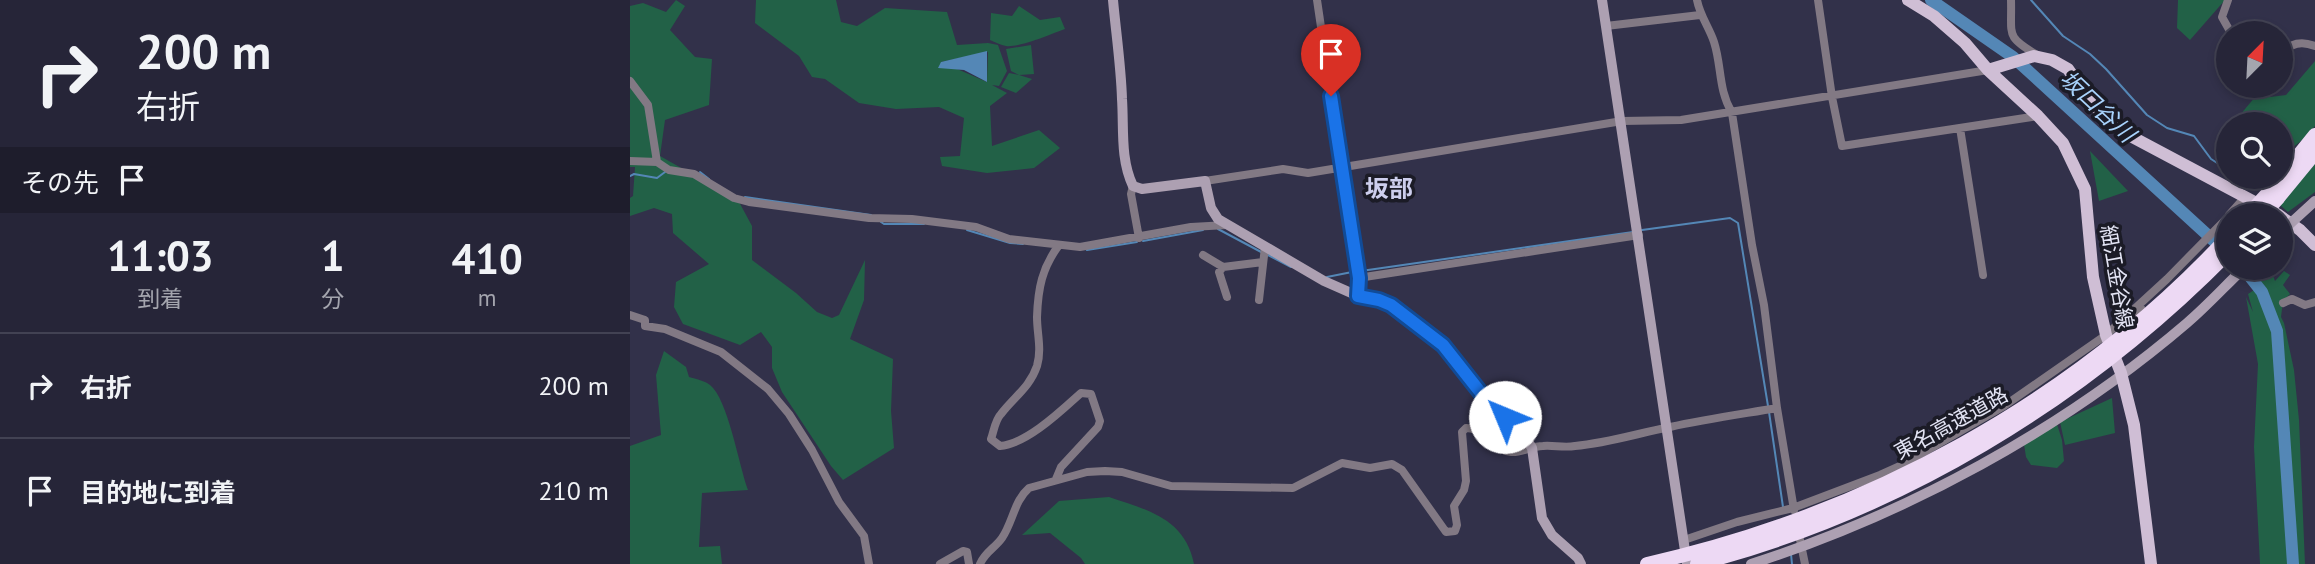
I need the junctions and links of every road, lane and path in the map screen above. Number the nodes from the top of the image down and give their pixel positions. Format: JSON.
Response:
{"nodes":[{"id":1,"x":1113,"y":0,"type":"edge"},
{"id":2,"x":1317,"y":0,"type":"edge"},
{"id":3,"x":1602,"y":0,"type":"edge"},
{"id":4,"x":1697,"y":0,"type":"edge"},
{"id":5,"x":1818,"y":0,"type":"edge"},
{"id":6,"x":1908,"y":0,"type":"edge"},
{"id":7,"x":2011,"y":0,"type":"edge"},
{"id":8,"x":2228,"y":0,"type":"edge"},
{"id":9,"x":1700,"y":15,"type":"junction"},
{"id":10,"x":2224,"y":21,"type":"edge"},
{"id":11,"x":1606,"y":26,"type":"junction"},
{"id":12,"x":2293,"y":44,"type":"edge"},
{"id":13,"x":2315,"y":46,"type":"edge"},
{"id":14,"x":2037,"y":56,"type":"junction"},
{"id":15,"x":1992,"y":69,"type":"junction"},
{"id":16,"x":630,"y":81,"type":"edge"},
{"id":17,"x":1832,"y":97,"type":"junction"},
{"id":18,"x":1732,"y":113,"type":"junction"},
{"id":19,"x":2038,"y":116,"type":"junction"},
{"id":20,"x":1622,"y":121,"type":"junction"},
{"id":21,"x":1960,"y":128,"type":"junction"},
{"id":22,"x":2315,"y":135,"type":"edge"},
{"id":23,"x":2315,"y":153,"type":"edge"},
{"id":24,"x":630,"y":161,"type":"edge"},
{"id":25,"x":663,"y":166,"type":"junction"},
{"id":26,"x":1341,"y":168,"type":"junction"},
{"id":27,"x":1205,"y":181,"type":"junction"},
{"id":28,"x":1133,"y":186,"type":"junction"},
{"id":29,"x":2273,"y":196,"type":"junction"},
{"id":30,"x":2248,"y":198,"type":"junction"},
{"id":31,"x":2315,"y":201,"type":"edge"},
{"id":32,"x":2244,"y":203,"type":"edge"},
{"id":33,"x":2244,"y":203,"type":"edge"},
{"id":34,"x":2257,"y":203,"type":"edge"},
{"id":35,"x":2264,"y":203,"type":"edge"},
{"id":36,"x":2269,"y":203,"type":"edge"},
{"id":37,"x":2293,"y":221,"type":"edge"},
{"id":38,"x":1227,"y":225,"type":"junction"},
{"id":39,"x":2293,"y":225,"type":"edge"},
{"id":40,"x":1638,"y":231,"type":"junction"},
{"id":41,"x":2216,"y":234,"type":"edge"},
{"id":42,"x":2216,"y":237,"type":"edge"},
{"id":43,"x":1139,"y":238,"type":"junction"},
{"id":44,"x":2315,"y":246,"type":"edge"},
{"id":45,"x":1057,"y":247,"type":"junction"},
{"id":46,"x":1203,"y":254,"type":"dead end"},
{"id":47,"x":1264,"y":254,"type":"junction"},
{"id":48,"x":2216,"y":265,"type":"edge"},
{"id":49,"x":1223,"y":267,"type":"junction"},
{"id":50,"x":1358,"y":274,"type":"junction"},
{"id":51,"x":1983,"y":275,"type":"dead end"},
{"id":52,"x":2231,"y":280,"type":"edge"},
{"id":53,"x":1358,"y":296,"type":"junction"},
{"id":54,"x":1227,"y":297,"type":"dead end"},
{"id":55,"x":1259,"y":300,"type":"dead end"},
{"id":56,"x":2315,"y":302,"type":"edge"},
{"id":57,"x":2283,"y":303,"type":"dead end"},
{"id":58,"x":630,"y":315,"type":"edge"},
{"id":59,"x":2107,"y":338,"type":"junction"},
{"id":60,"x":2122,"y":373,"type":"junction"},
{"id":61,"x":1771,"y":409,"type":"junction"},
{"id":62,"x":1667,"y":427,"type":"junction"},
{"id":63,"x":1532,"y":447,"type":"junction"},
{"id":64,"x":1056,"y":479,"type":"junction"},
{"id":65,"x":1787,"y":510,"type":"junction"},
{"id":66,"x":1684,"y":540,"type":"junction"},
{"id":67,"x":1794,"y":550,"type":"junction"},
{"id":68,"x":869,"y":564,"type":"edge"},
{"id":69,"x":940,"y":564,"type":"edge"},
{"id":70,"x":969,"y":564,"type":"edge"},
{"id":71,"x":980,"y":564,"type":"edge"},
{"id":72,"x":1581,"y":564,"type":"edge"},
{"id":73,"x":1647,"y":564,"type":"edge"},
{"id":74,"x":1687,"y":564,"type":"edge"},
{"id":75,"x":1697,"y":564,"type":"edge"},
{"id":76,"x":1751,"y":564,"type":"edge"},
{"id":77,"x":1805,"y":564,"type":"edge"},
{"id":78,"x":2151,"y":564,"type":"edge"}],
"edges":[{"from":1,"to":28,"type":"street"},
{"from":2,"to":26,"type":"street"},
{"from":3,"to":11,"type":"street"},
{"from":4,"to":9,"type":"street"},
{"from":5,"to":17,"type":"street"},
{"from":6,"to":15,"type":"main road","name":"細江金谷線"},
{"from":7,"to":14,"type":"street"},
{"from":8,"to":10,"type":"street"},
{"from":9,"to":11,"type":"street"},
{"from":9,"to":18,"type":"street"},
{"from":11,"to":20,"type":"street"},
{"from":12,"to":13,"type":"street"},
{"from":14,"to":15,"type":"main road"},
{"from":14,"to":30,"type":"main road"},
{"from":15,"to":17,"type":"street"},
{"from":15,"to":19,"type":"main road","name":"細江金谷線"},
{"from":16,"to":25,"type":"street"},
{"from":17,"to":18,"type":"street"},
{"from":17,"to":21,"type":"street"},
{"from":18,"to":20,"type":"street"},
{"from":18,"to":61,"type":"street"},
{"from":19,"to":21,"type":"street"},
{"from":19,"to":59,"type":"main road","name":"細江金谷線"},
{"from":20,"to":26,"type":"street"},
{"from":20,"to":40,"type":"street"},
{"from":21,"to":51,"type":"street"},
{"from":22,"to":29,"type":"highway"},
{"from":23,"to":29,"type":"highway"},
{"from":24,"to":25,"type":"street"},
{"from":25,"to":45,"type":"street"},
{"from":26,"to":27,"type":"street"},
{"from":26,"to":50,"type":"street"},
{"from":27,"to":28,"type":"street"},
{"from":27,"to":38,"type":"street"},
{"from":28,"to":43,"type":"street"},
{"from":29,"to":35,"type":"highway","bridge":true},
{"from":29,"to":36,"type":"highway","bridge":true},
{"from":30,"to":32,"type":"street"},
{"from":30,"to":33,"type":"street"},
{"from":30,"to":34,"type":"main road"},
{"from":31,"to":37,"type":"street","bridge":true},
{"from":38,"to":43,"type":"street"},
{"from":38,"to":47,"type":"street"},
{"from":39,"to":44,"type":"main road"},
{"from":40,"to":50,"type":"street"},
{"from":40,"to":62,"type":"street"},
{"from":41,"to":59,"type":"street"},
{"from":42,"to":73,"type":"highway","name":"東名高速道路","bridge":true},
{"from":43,"to":45,"type":"street"},
{"from":45,"to":64,"type":"street"},
{"from":46,"to":49,"type":"street"},
{"from":47,"to":49,"type":"street"},
{"from":47,"to":53,"type":"street"},
{"from":47,"to":55,"type":"street"},
{"from":48,"to":75,"type":"highway","name":"東名高速道路","bridge":true},
{"from":49,"to":54,"type":"street"},
{"from":50,"to":53,"type":"street"},
{"from":52,"to":60,"type":"street"},
{"from":53,"to":63,"type":"street"},
{"from":56,"to":57,"type":"street"},
{"from":58,"to":68,"type":"street"},
{"from":59,"to":60,"type":"main road","name":"細江金谷線"},
{"from":59,"to":65,"type":"street"},
{"from":60,"to":67,"type":"street"},
{"from":60,"to":78,"type":"main road","name":"細江金谷線"},
{"from":61,"to":62,"type":"street"},
{"from":61,"to":65,"type":"street"},
{"from":62,"to":63,"type":"street"},
{"from":62,"to":66,"type":"street"},
{"from":63,"to":64,"type":"street"},
{"from":63,"to":72,"type":"street"},
{"from":64,"to":71,"type":"street"},
{"from":65,"to":66,"type":"street"},
{"from":65,"to":67,"type":"street"},
{"from":66,"to":74,"type":"street"},
{"from":67,"to":76,"type":"street"},
{"from":67,"to":77,"type":"street"},
{"from":69,"to":70,"type":"street"}]}
